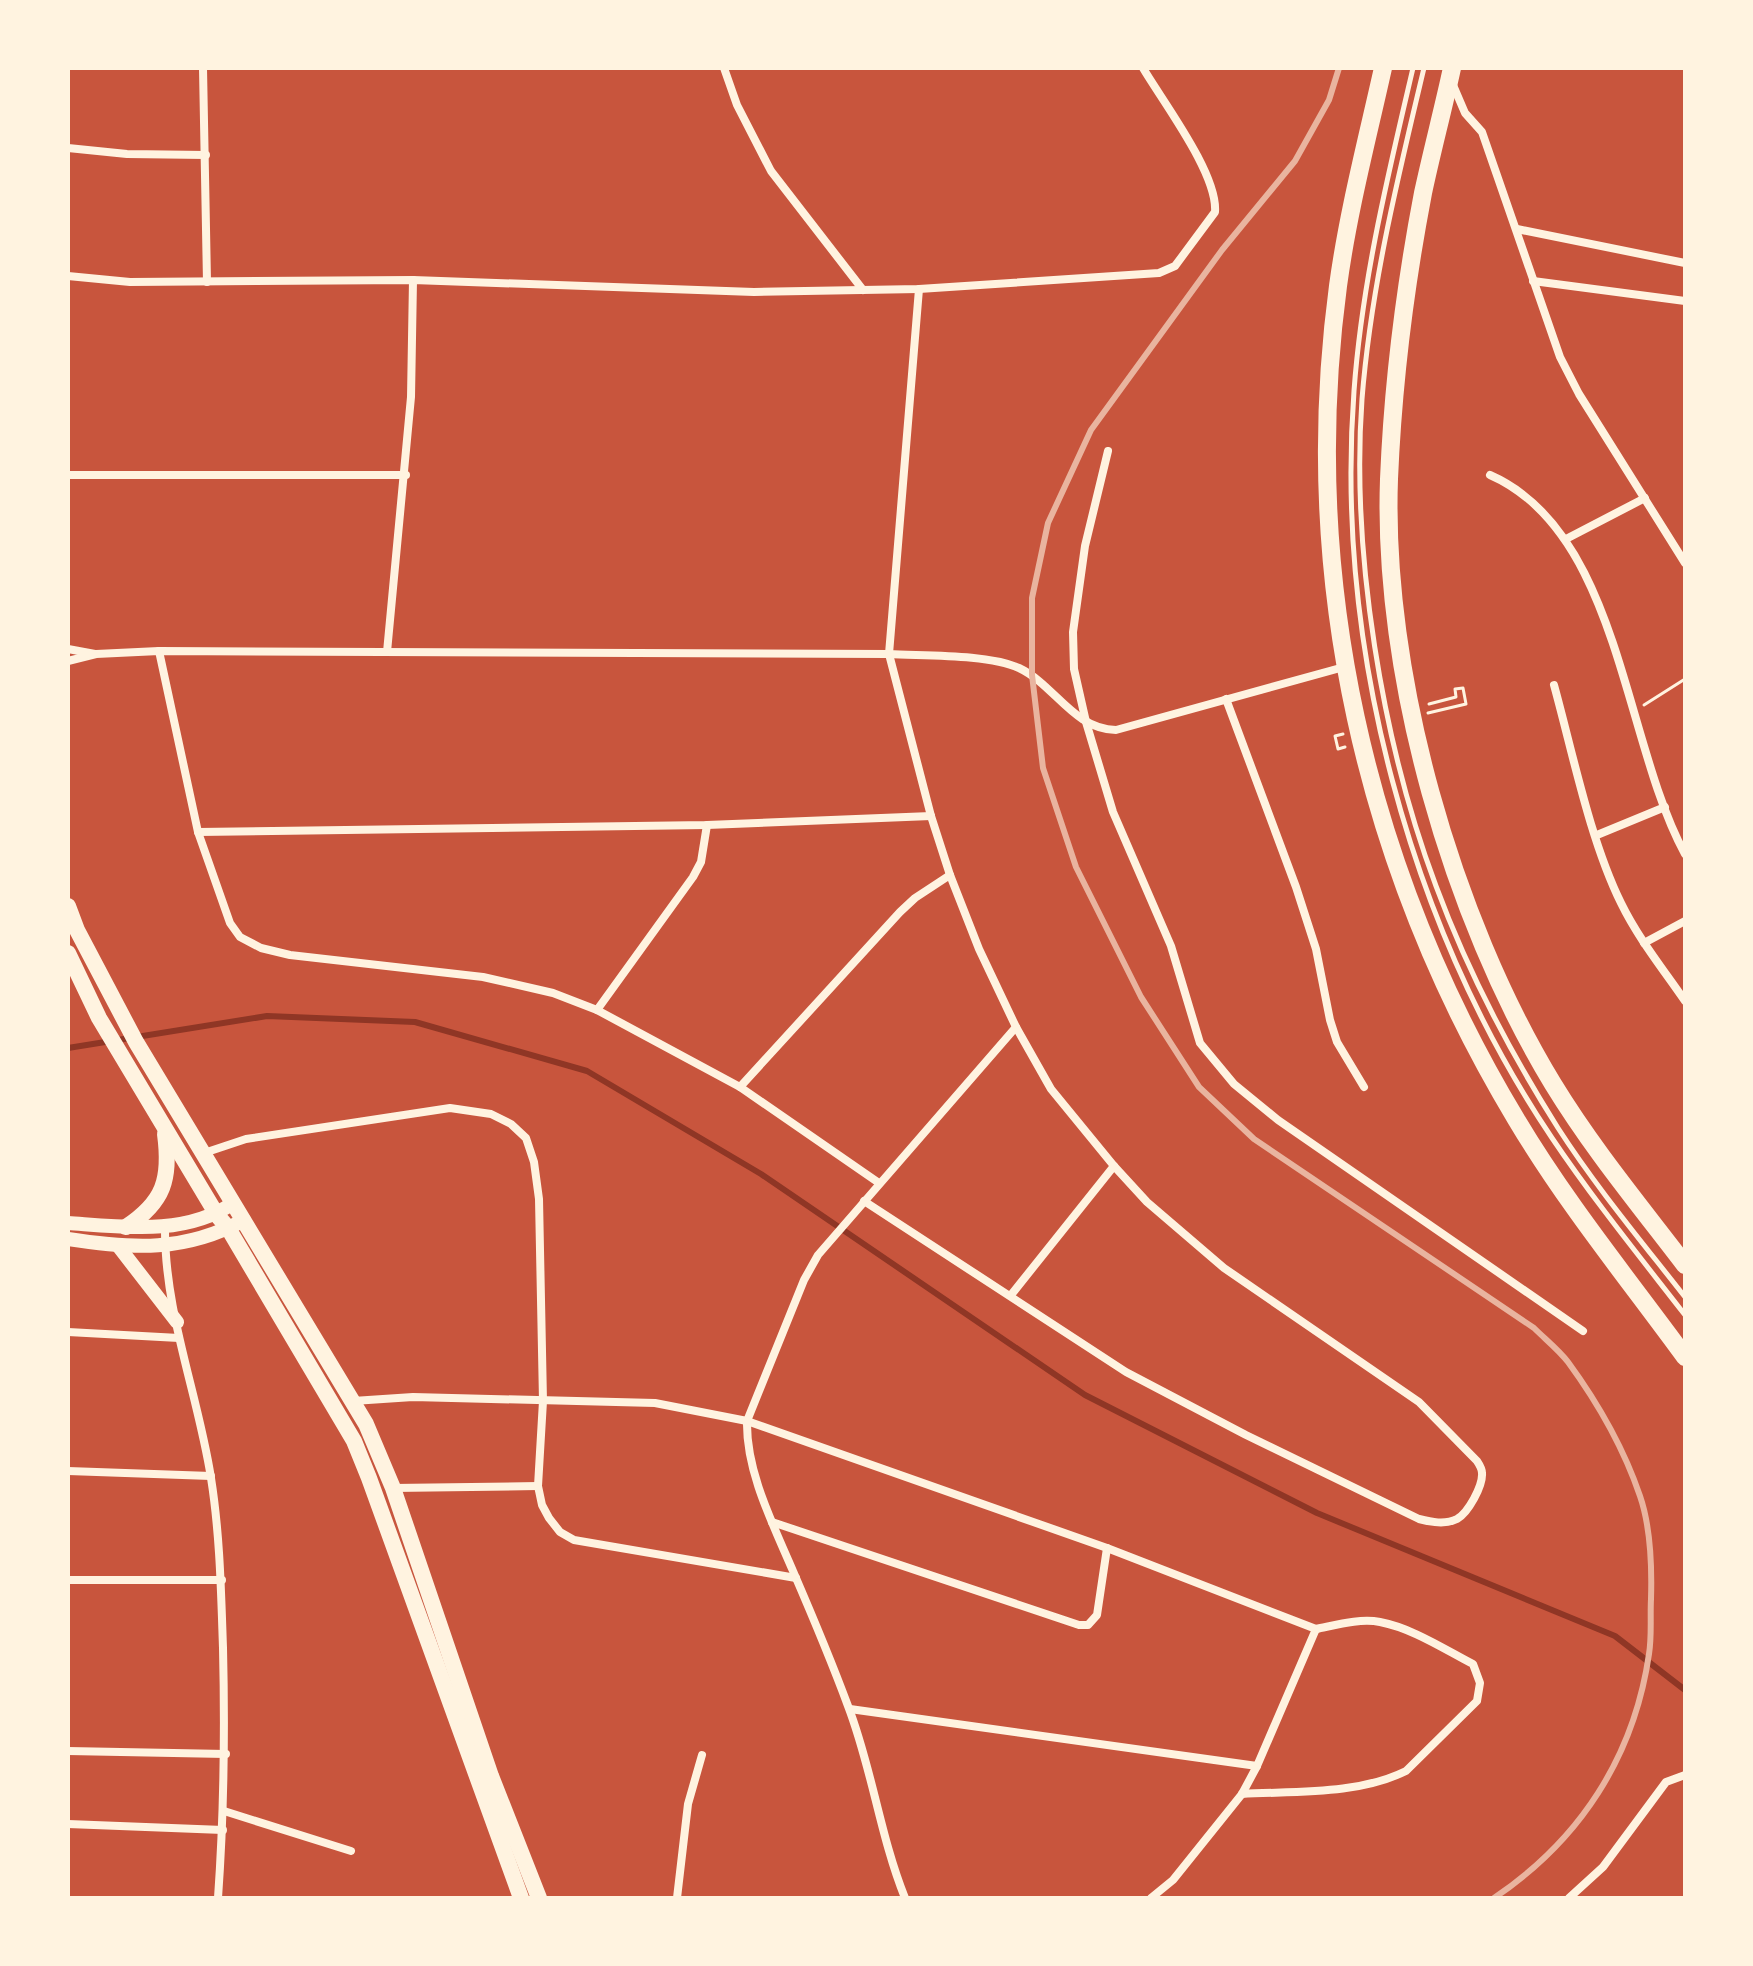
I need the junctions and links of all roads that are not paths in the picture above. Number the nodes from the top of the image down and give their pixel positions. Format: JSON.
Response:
{"nodes":[{"id":1,"x":203,"y":68,"type":"edge"},
{"id":2,"x":724,"y":68,"type":"edge"},
{"id":3,"x":1143,"y":68,"type":"edge"},
{"id":4,"x":1383,"y":68,"type":"edge"},
{"id":5,"x":1413,"y":68,"type":"edge"},
{"id":6,"x":1424,"y":68,"type":"edge"},
{"id":7,"x":1452,"y":69,"type":"edge"},
{"id":8,"x":68,"y":148,"type":"edge"},
{"id":9,"x":206,"y":155,"type":"junction"},
{"id":10,"x":1517,"y":229,"type":"junction"},
{"id":11,"x":1685,"y":263,"type":"edge"},
{"id":12,"x":68,"y":276,"type":"edge"},
{"id":13,"x":413,"y":280,"type":"junction"},
{"id":14,"x":1533,"y":281,"type":"junction"},
{"id":15,"x":207,"y":282,"type":"junction"},
{"id":16,"x":919,"y":289,"type":"junction"},
{"id":17,"x":863,"y":290,"type":"junction"},
{"id":18,"x":1685,"y":301,"type":"edge"},
{"id":19,"x":1108,"y":451,"type":"dead end"},
{"id":20,"x":68,"y":475,"type":"edge"},
{"id":21,"x":406,"y":475,"type":"junction"},
{"id":22,"x":1490,"y":475,"type":"dead end"},
{"id":23,"x":1645,"y":498,"type":"junction"},
{"id":24,"x":1566,"y":539,"type":"junction"},
{"id":25,"x":1685,"y":563,"type":"edge"},
{"id":26,"x":68,"y":649,"type":"edge"},
{"id":27,"x":159,"y":651,"type":"junction"},
{"id":28,"x":387,"y":652,"type":"junction"},
{"id":29,"x":96,"y":654,"type":"junction"},
{"id":30,"x":889,"y":654,"type":"junction"},
{"id":31,"x":68,"y":661,"type":"edge"},
{"id":32,"x":1344,"y":667,"type":"junction"},
{"id":33,"x":1554,"y":685,"type":"dead end"},
{"id":34,"x":1226,"y":699,"type":"junction"},
{"id":35,"x":1086,"y":722,"type":"junction"},
{"id":36,"x":1665,"y":807,"type":"junction"},
{"id":37,"x":931,"y":816,"type":"junction"},
{"id":38,"x":707,"y":825,"type":"junction"},
{"id":39,"x":198,"y":832,"type":"junction"},
{"id":40,"x":1597,"y":835,"type":"junction"},
{"id":41,"x":1685,"y":854,"type":"edge"},
{"id":42,"x":950,"y":875,"type":"junction"},
{"id":43,"x":68,"y":906,"type":"edge"},
{"id":44,"x":1685,"y":921,"type":"edge"},
{"id":45,"x":1644,"y":943,"type":"junction"},
{"id":46,"x":68,"y":953,"type":"edge"},
{"id":47,"x":1685,"y":1001,"type":"edge"},
{"id":48,"x":597,"y":1010,"type":"junction"},
{"id":49,"x":1016,"y":1027,"type":"junction"},
{"id":50,"x":740,"y":1087,"type":"junction"},
{"id":51,"x":1364,"y":1087,"type":"dead end"},
{"id":52,"x":163,"y":1125,"type":"junction"},
{"id":53,"x":204,"y":1153,"type":"junction"},
{"id":54,"x":1114,"y":1166,"type":"junction"},
{"id":55,"x":879,"y":1183,"type":"junction"},
{"id":56,"x":864,"y":1201,"type":"junction"},
{"id":57,"x":233,"y":1203,"type":"junction"},
{"id":58,"x":217,"y":1215,"type":"junction"},
{"id":59,"x":244,"y":1220,"type":"junction"},
{"id":60,"x":68,"y":1223,"type":"edge"},
{"id":61,"x":165,"y":1226,"type":"junction"},
{"id":62,"x":126,"y":1227,"type":"junction"},
{"id":63,"x":228,"y":1228,"type":"junction"},
{"id":64,"x":68,"y":1239,"type":"edge"},
{"id":65,"x":119,"y":1247,"type":"junction"},
{"id":66,"x":165,"y":1247,"type":"junction"},
{"id":67,"x":1685,"y":1265,"type":"edge"},
{"id":68,"x":1011,"y":1295,"type":"junction"},
{"id":69,"x":1685,"y":1297,"type":"edge"},
{"id":70,"x":1685,"y":1315,"type":"edge"},
{"id":71,"x":177,"y":1322,"type":"junction"},
{"id":72,"x":1583,"y":1331,"type":"dead end"},
{"id":73,"x":68,"y":1332,"type":"edge"},
{"id":74,"x":179,"y":1338,"type":"junction"},
{"id":75,"x":1685,"y":1357,"type":"edge"},
{"id":76,"x":353,"y":1401,"type":"junction"},
{"id":77,"x":543,"y":1401,"type":"junction"},
{"id":78,"x":747,"y":1421,"type":"junction"},
{"id":79,"x":68,"y":1471,"type":"edge"},
{"id":80,"x":211,"y":1476,"type":"junction"},
{"id":81,"x":538,"y":1486,"type":"junction"},
{"id":82,"x":393,"y":1488,"type":"junction"},
{"id":83,"x":772,"y":1522,"type":"junction"},
{"id":84,"x":1107,"y":1548,"type":"junction"},
{"id":85,"x":796,"y":1578,"type":"junction"},
{"id":86,"x":68,"y":1580,"type":"edge"},
{"id":87,"x":222,"y":1580,"type":"junction"},
{"id":88,"x":1316,"y":1629,"type":"junction"},
{"id":89,"x":850,"y":1709,"type":"junction"},
{"id":90,"x":68,"y":1751,"type":"edge"},
{"id":91,"x":226,"y":1754,"type":"junction"},
{"id":92,"x":702,"y":1755,"type":"dead end"},
{"id":93,"x":1257,"y":1766,"type":"junction"},
{"id":94,"x":1685,"y":1775,"type":"edge"},
{"id":95,"x":1242,"y":1794,"type":"junction"},
{"id":96,"x":224,"y":1811,"type":"junction"},
{"id":97,"x":68,"y":1824,"type":"edge"},
{"id":98,"x":223,"y":1830,"type":"junction"},
{"id":99,"x":351,"y":1851,"type":"dead end"},
{"id":100,"x":218,"y":1898,"type":"edge"},
{"id":101,"x":521,"y":1898,"type":"edge"},
{"id":102,"x":539,"y":1898,"type":"edge"},
{"id":103,"x":677,"y":1898,"type":"edge"},
{"id":104,"x":905,"y":1898,"type":"edge"},
{"id":105,"x":1151,"y":1898,"type":"edge"},
{"id":106,"x":1569,"y":1898,"type":"edge"}],
"edges":[{"from":1,"to":9,"type":"street"},
{"from":2,"to":17,"type":"street"},
{"from":3,"to":16,"type":"street"},
{"from":4,"to":32,"type":"highway"},
{"from":5,"to":70,"type":"lane"},
{"from":6,"to":69,"type":"lane"},
{"from":7,"to":10,"type":"street"},
{"from":7,"to":67,"type":"highway"},
{"from":8,"to":9,"type":"street"},
{"from":9,"to":15,"type":"street"},
{"from":10,"to":11,"type":"street"},
{"from":10,"to":14,"type":"street"},
{"from":12,"to":15,"type":"street"},
{"from":13,"to":15,"type":"street"},
{"from":13,"to":17,"type":"street"},
{"from":13,"to":21,"type":"street"},
{"from":14,"to":18,"type":"street"},
{"from":14,"to":23,"type":"street"},
{"from":16,"to":17,"type":"street"},
{"from":16,"to":30,"type":"street"},
{"from":19,"to":35,"type":"street"},
{"from":20,"to":21,"type":"street"},
{"from":21,"to":28,"type":"street"},
{"from":22,"to":24,"type":"street"},
{"from":23,"to":24,"type":"street"},
{"from":23,"to":25,"type":"street"},
{"from":24,"to":36,"type":"street"},
{"from":26,"to":29,"type":"street"},
{"from":27,"to":28,"type":"street"},
{"from":27,"to":29,"type":"street"},
{"from":27,"to":39,"type":"street"},
{"from":28,"to":30,"type":"street"},
{"from":29,"to":31,"type":"street"},
{"from":30,"to":35,"type":"street"},
{"from":30,"to":37,"type":"street"},
{"from":32,"to":34,"type":"street"},
{"from":32,"to":75,"type":"highway"},
{"from":33,"to":40,"type":"street"},
{"from":34,"to":35,"type":"street"},
{"from":34,"to":51,"type":"street"},
{"from":35,"to":72,"type":"street"},
{"from":36,"to":40,"type":"street"},
{"from":36,"to":41,"type":"street"},
{"from":37,"to":38,"type":"street"},
{"from":37,"to":42,"type":"street"},
{"from":38,"to":39,"type":"street"},
{"from":38,"to":48,"type":"street"},
{"from":39,"to":48,"type":"street"},
{"from":40,"to":45,"type":"street"},
{"from":42,"to":49,"type":"street"},
{"from":42,"to":50,"type":"street"},
{"from":43,"to":53,"type":"main road"},
{"from":44,"to":45,"type":"street"},
{"from":45,"to":47,"type":"street"},
{"from":46,"to":52,"type":"main road"},
{"from":48,"to":50,"type":"street"},
{"from":49,"to":54,"type":"street"},
{"from":49,"to":55,"type":"street"},
{"from":50,"to":55,"type":"street"},
{"from":52,"to":58,"type":"main road"},
{"from":52,"to":62,"type":"main road"},
{"from":53,"to":57,"type":"main road"},
{"from":53,"to":77,"type":"street"},
{"from":54,"to":68,"type":"street"},
{"from":54,"to":68,"type":"street"},
{"from":55,"to":56,"type":"street"},
{"from":56,"to":68,"type":"street"},
{"from":56,"to":78,"type":"street"},
{"from":57,"to":58,"type":"street"},
{"from":57,"to":59,"type":"main road"},
{"from":58,"to":61,"type":"street"},
{"from":58,"to":63,"type":"main road"},
{"from":59,"to":63,"type":"street"},
{"from":59,"to":76,"type":"main road"},
{"from":60,"to":62,"type":"street"},
{"from":61,"to":62,"type":"street"},
{"from":61,"to":66,"type":"street"},
{"from":63,"to":66,"type":"street"},
{"from":63,"to":101,"type":"main road"},
{"from":64,"to":65,"type":"street"},
{"from":65,"to":66,"type":"street"},
{"from":65,"to":71,"type":"street"},
{"from":66,"to":71,"type":"street"},
{"from":71,"to":74,"type":"street"},
{"from":73,"to":74,"type":"street"},
{"from":74,"to":80,"type":"street"},
{"from":76,"to":77,"type":"street"},
{"from":76,"to":82,"type":"main road"},
{"from":77,"to":78,"type":"street"},
{"from":77,"to":81,"type":"street"},
{"from":78,"to":83,"type":"street"},
{"from":78,"to":84,"type":"street"},
{"from":79,"to":80,"type":"street"},
{"from":80,"to":87,"type":"street"},
{"from":81,"to":82,"type":"street"},
{"from":81,"to":85,"type":"street"},
{"from":82,"to":102,"type":"main road"},
{"from":83,"to":84,"type":"street"},
{"from":83,"to":85,"type":"street"},
{"from":84,"to":88,"type":"street"},
{"from":85,"to":89,"type":"street"},
{"from":86,"to":87,"type":"street"},
{"from":87,"to":91,"type":"street"},
{"from":88,"to":93,"type":"street"},
{"from":88,"to":95,"type":"street"},
{"from":89,"to":93,"type":"street"},
{"from":89,"to":104,"type":"street"},
{"from":90,"to":91,"type":"street"},
{"from":91,"to":96,"type":"street"},
{"from":92,"to":103,"type":"street"},
{"from":93,"to":95,"type":"street"},
{"from":94,"to":106,"type":"street"},
{"from":95,"to":105,"type":"street"},
{"from":96,"to":98,"type":"street"},
{"from":96,"to":99,"type":"street"},
{"from":97,"to":98,"type":"street"},
{"from":98,"to":100,"type":"street"}]}
